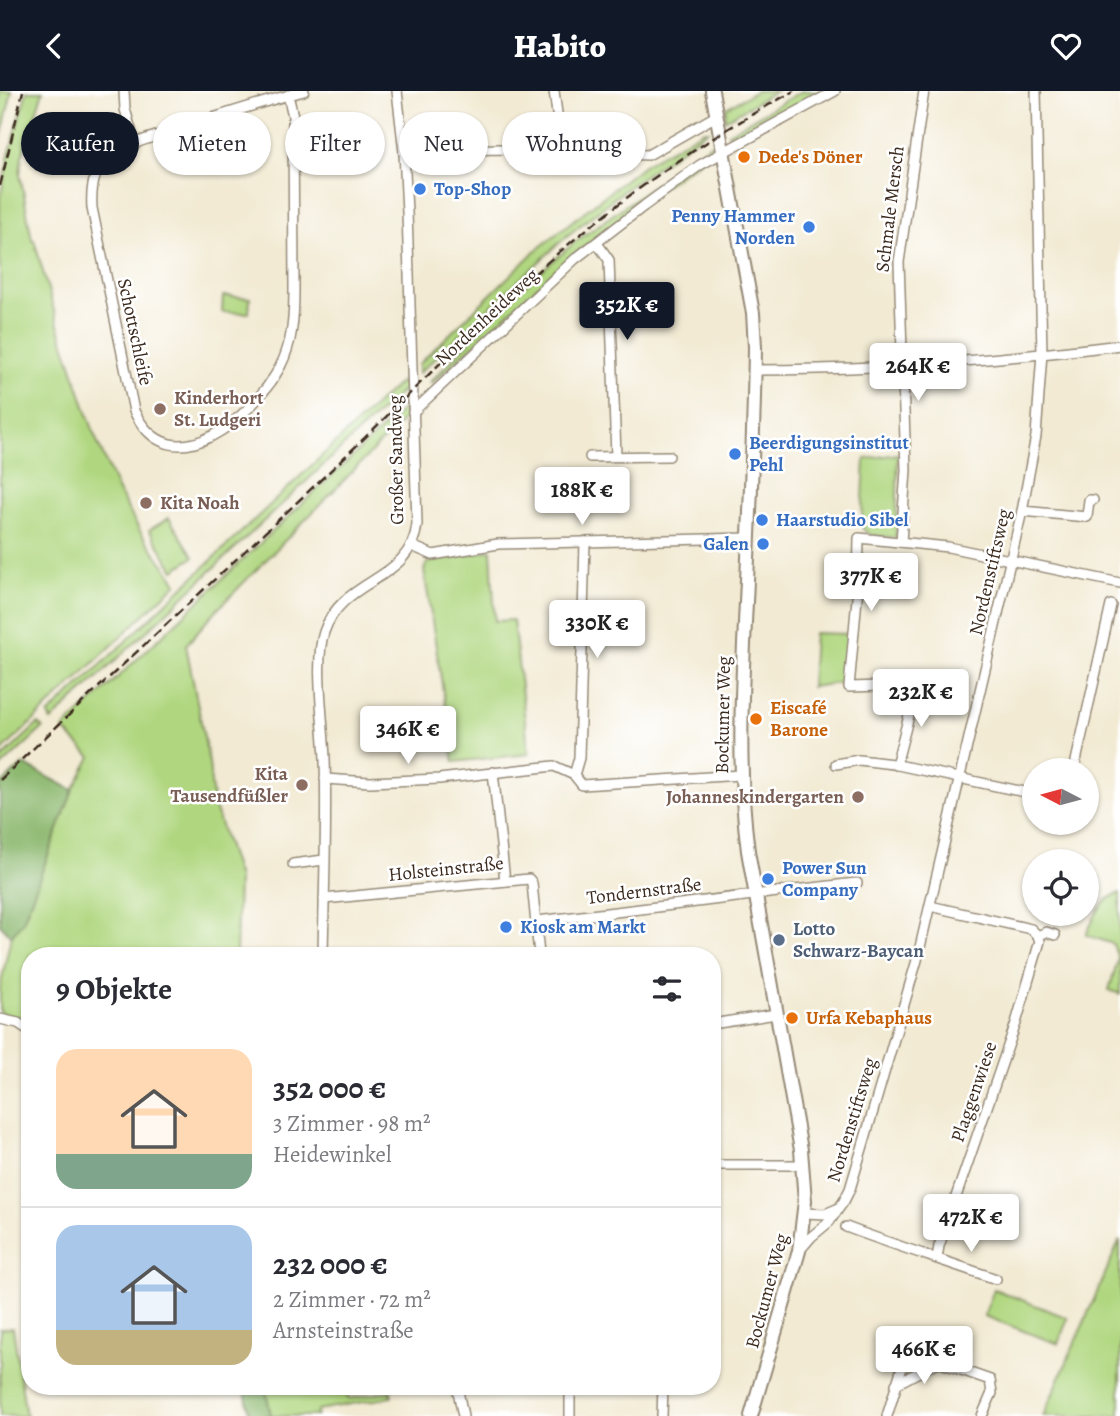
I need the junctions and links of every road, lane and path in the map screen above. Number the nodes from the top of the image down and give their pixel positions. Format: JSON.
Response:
{"nodes":[{"id":1,"x":124,"y":91,"type":"edge"},
{"id":2,"x":304,"y":91,"type":"edge"},
{"id":3,"x":397,"y":91,"type":"edge"},
{"id":4,"x":554,"y":91,"type":"edge"},
{"id":5,"x":712,"y":91,"type":"edge"},
{"id":6,"x":835,"y":91,"type":"edge"},
{"id":7,"x":924,"y":91,"type":"edge"},
{"id":8,"x":1036,"y":91,"type":"edge"},
{"id":9,"x":288,"y":95,"type":"junction"},
{"id":10,"x":127,"y":112,"type":"edge"},
{"id":11,"x":399,"y":112,"type":"edge"},
{"id":12,"x":557,"y":112,"type":"edge"},
{"id":13,"x":716,"y":116,"type":"junction"},
{"id":14,"x":139,"y":143,"type":"edge"},
{"id":15,"x":723,"y":152,"type":"junction"},
{"id":16,"x":646,"y":155,"type":"edge"},
{"id":17,"x":96,"y":175,"type":"edge"},
{"id":18,"x":405,"y":175,"type":"edge"},
{"id":19,"x":597,"y":243,"type":"junction"},
{"id":20,"x":1120,"y":345,"type":"edge"},
{"id":21,"x":1042,"y":353,"type":"junction"},
{"id":22,"x":903,"y":365,"type":"junction"},
{"id":23,"x":755,"y":370,"type":"junction"},
{"id":24,"x":413,"y":412,"type":"junction"},
{"id":25,"x":617,"y":456,"type":"junction"},
{"id":26,"x":669,"y":456,"type":"dead end"},
{"id":27,"x":590,"y":457,"type":"dead end"},
{"id":28,"x":1093,"y":500,"type":"dead end"},
{"id":29,"x":1022,"y":511,"type":"junction"},
{"id":30,"x":748,"y":538,"type":"junction"},
{"id":31,"x":585,"y":542,"type":"junction"},
{"id":32,"x":901,"y":542,"type":"junction"},
{"id":33,"x":412,"y":546,"type":"junction"},
{"id":34,"x":1011,"y":558,"type":"junction"},
{"id":35,"x":1120,"y":583,"type":"edge"},
{"id":36,"x":1111,"y":605,"type":"dead end"},
{"id":37,"x":1076,"y":758,"type":"edge"},
{"id":38,"x":836,"y":764,"type":"dead end"},
{"id":39,"x":896,"y":765,"type":"junction"},
{"id":40,"x":492,"y":772,"type":"junction"},
{"id":41,"x":574,"y":775,"type":"junction"},
{"id":42,"x":741,"y":775,"type":"junction"},
{"id":43,"x":325,"y":779,"type":"junction"},
{"id":44,"x":960,"y":779,"type":"junction"},
{"id":45,"x":1022,"y":792,"type":"edge"},
{"id":46,"x":324,"y":860,"type":"junction"},
{"id":47,"x":293,"y":864,"type":"dead end"},
{"id":48,"x":505,"y":881,"type":"junction"},
{"id":49,"x":857,"y":883,"type":"dead end"},
{"id":50,"x":756,"y":893,"type":"junction"},
{"id":51,"x":324,"y":899,"type":"junction"},
{"id":52,"x":930,"y":906,"type":"junction"},
{"id":53,"x":536,"y":921,"type":"junction"},
{"id":54,"x":1055,"y":935,"type":"dead end"},
{"id":55,"x":1038,"y":936,"type":"junction"},
{"id":56,"x":323,"y":947,"type":"edge"},
{"id":57,"x":538,"y":947,"type":"edge"},
{"id":58,"x":776,"y":1014,"type":"junction"},
{"id":59,"x":0,"y":1020,"type":"edge"},
{"id":60,"x":721,"y":1023,"type":"edge"},
{"id":61,"x":21,"y":1025,"type":"edge"},
{"id":62,"x":721,"y":1165,"type":"edge"},
{"id":63,"x":803,"y":1165,"type":"junction"},
{"id":64,"x":837,"y":1209,"type":"junction"},
{"id":65,"x":805,"y":1213,"type":"junction"},
{"id":66,"x":846,"y":1227,"type":"dead end"},
{"id":67,"x":799,"y":1251,"type":"junction"},
{"id":68,"x":937,"y":1258,"type":"junction"},
{"id":69,"x":996,"y":1279,"type":"dead end"},
{"id":70,"x":939,"y":1362,"type":"junction"},
{"id":71,"x":896,"y":1384,"type":"junction"},
{"id":72,"x":459,"y":1395,"type":"edge"},
{"id":73,"x":570,"y":1395,"type":"edge"},
{"id":74,"x":663,"y":1395,"type":"edge"},
{"id":75,"x":463,"y":1416,"type":"edge"},
{"id":76,"x":570,"y":1416,"type":"edge"},
{"id":77,"x":662,"y":1416,"type":"edge"},
{"id":78,"x":751,"y":1416,"type":"edge"},
{"id":79,"x":887,"y":1416,"type":"edge"},
{"id":80,"x":982,"y":1416,"type":"edge"}],
"edges":[{"from":1,"to":10,"type":"street"},
{"from":2,"to":9,"type":"street","name":"Schottschleife"},
{"from":3,"to":11,"type":"street","name":"Großer Sandweg"},
{"from":4,"to":12,"type":"street"},
{"from":5,"to":13,"type":"main road","name":"Bockumer Weg"},
{"from":6,"to":15,"type":"street","name":"Nordenheideweg"},
{"from":7,"to":22,"type":"street","name":"Schmale Mersch"},
{"from":8,"to":21,"type":"street","name":"Nordenstiftsweg"},
{"from":9,"to":14,"type":"street","name":"Schottschleife"},
{"from":9,"to":17,"type":"street","name":"Schottschleife"},
{"from":13,"to":15,"type":"main road","name":"Bockumer Weg"},
{"from":13,"to":16,"type":"street"},
{"from":15,"to":19,"type":"street","name":"Nordenheideweg"},
{"from":15,"to":23,"type":"main road","name":"Bockumer Weg"},
{"from":18,"to":24,"type":"street","name":"Großer Sandweg"},
{"from":19,"to":24,"type":"street","name":"Nordenheideweg"},
{"from":19,"to":25,"type":"street"},
{"from":20,"to":21,"type":"street"},
{"from":21,"to":22,"type":"street"},
{"from":21,"to":29,"type":"street","name":"Nordenstiftsweg"},
{"from":22,"to":23,"type":"street"},
{"from":22,"to":32,"type":"street","name":"Schmale Mersch"},
{"from":23,"to":30,"type":"main road","name":"Bockumer Weg"},
{"from":24,"to":33,"type":"street","name":"Großer Sandweg"},
{"from":25,"to":26,"type":"street"},
{"from":25,"to":27,"type":"street"},
{"from":28,"to":29,"type":"street"},
{"from":29,"to":34,"type":"street","name":"Nordenstiftsweg"},
{"from":30,"to":31,"type":"street"},
{"from":30,"to":42,"type":"main road","name":"Bockumer Weg"},
{"from":31,"to":33,"type":"street"},
{"from":31,"to":41,"type":"street"},
{"from":32,"to":34,"type":"street"},
{"from":32,"to":39,"type":"street"},
{"from":33,"to":43,"type":"street","name":"Großer Sandweg"},
{"from":34,"to":35,"type":"street"},
{"from":34,"to":44,"type":"street","name":"Nordenstiftsweg"},
{"from":36,"to":37,"type":"street"},
{"from":38,"to":39,"type":"street"},
{"from":39,"to":44,"type":"street"},
{"from":40,"to":41,"type":"street"},
{"from":40,"to":43,"type":"street"},
{"from":40,"to":48,"type":"street"},
{"from":41,"to":42,"type":"street"},
{"from":42,"to":50,"type":"main road","name":"Bockumer Weg"},
{"from":43,"to":46,"type":"street","name":"Großer Sandweg"},
{"from":44,"to":45,"type":"street"},
{"from":44,"to":52,"type":"street","name":"Nordenstiftsweg"},
{"from":46,"to":47,"type":"street"},
{"from":46,"to":51,"type":"street","name":"Großer Sandweg"},
{"from":48,"to":51,"type":"street","name":"Holsteinstraße"},
{"from":48,"to":53,"type":"street","name":"Holsteinstraße"},
{"from":49,"to":50,"type":"street","name":"Tondernstraße"},
{"from":50,"to":53,"type":"street","name":"Tondernstraße"},
{"from":50,"to":58,"type":"main road","name":"Bockumer Weg"},
{"from":51,"to":56,"type":"street","name":"Großer Sandweg"},
{"from":52,"to":55,"type":"street"},
{"from":52,"to":64,"type":"street","name":"Nordenstiftsweg"},
{"from":53,"to":57,"type":"street"},
{"from":54,"to":55,"type":"street"},
{"from":55,"to":68,"type":"street","name":"Plaggenwiese"},
{"from":58,"to":60,"type":"street"},
{"from":58,"to":63,"type":"main road","name":"Bockumer Weg"},
{"from":59,"to":61,"type":"street"},
{"from":62,"to":63,"type":"street"},
{"from":63,"to":65,"type":"main road","name":"Bockumer Weg"},
{"from":64,"to":65,"type":"street","name":"Nordenstiftsweg"},
{"from":64,"to":67,"type":"street","name":"Nordenstiftsweg"},
{"from":65,"to":67,"type":"main road","name":"Bockumer Weg"},
{"from":66,"to":68,"type":"street"},
{"from":67,"to":78,"type":"main road","name":"Bockumer Weg"},
{"from":68,"to":69,"type":"street"},
{"from":70,"to":71,"type":"street"},
{"from":70,"to":71,"type":"street"},
{"from":70,"to":80,"type":"street"},
{"from":71,"to":79,"type":"street"},
{"from":72,"to":75,"type":"street"},
{"from":73,"to":76,"type":"street"},
{"from":74,"to":77,"type":"street"}]}
